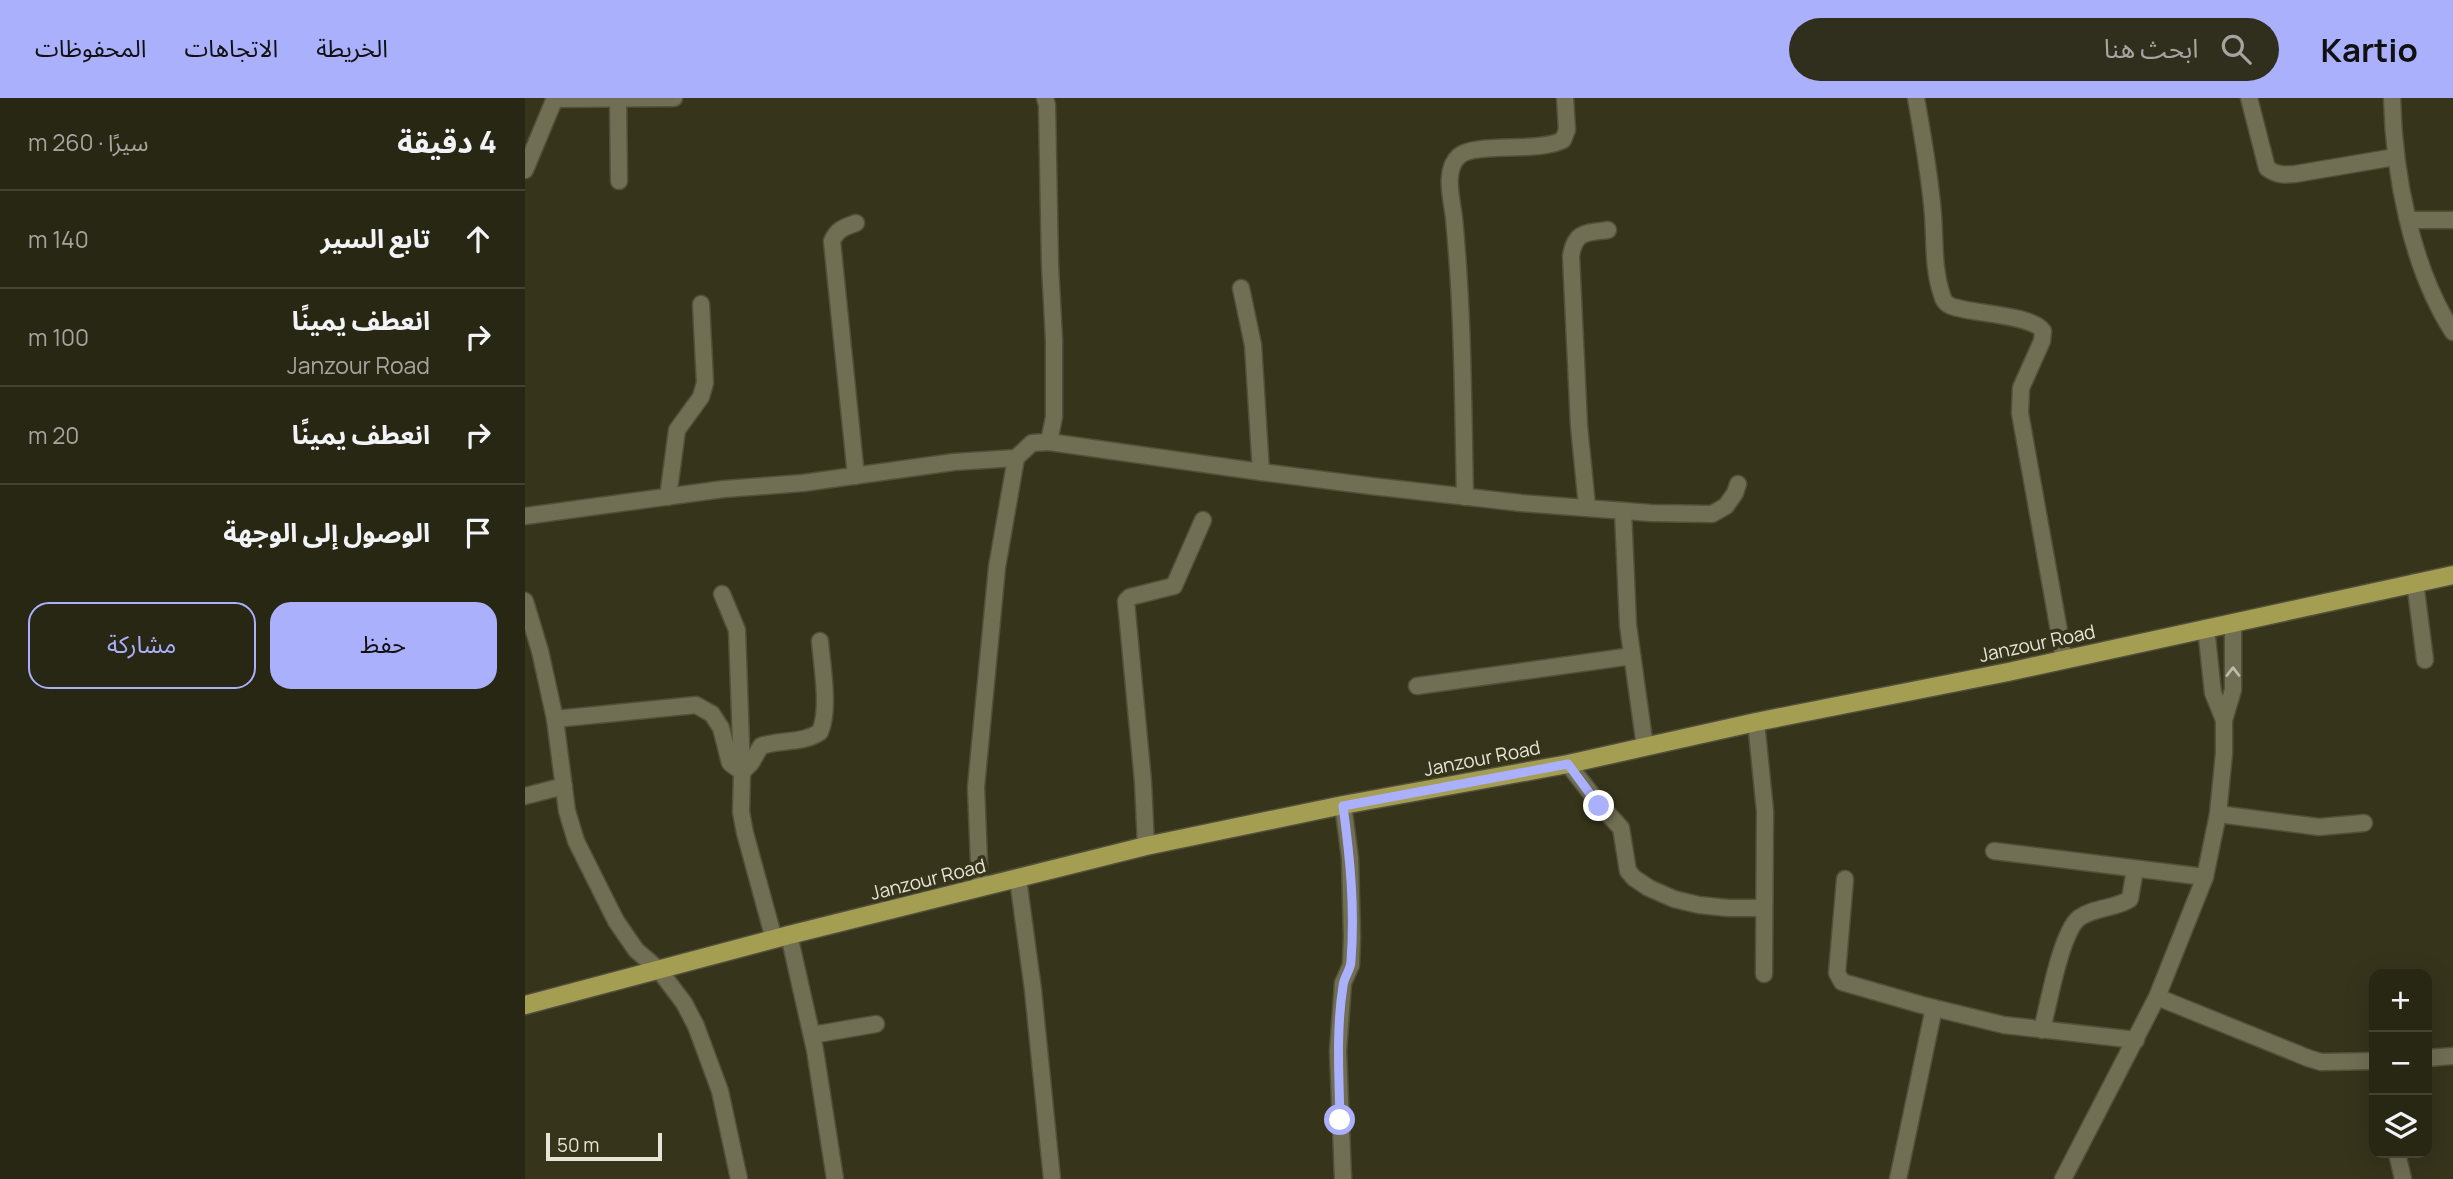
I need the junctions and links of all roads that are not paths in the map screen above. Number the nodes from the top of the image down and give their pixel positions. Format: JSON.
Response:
{"nodes":[{"id":1,"x":555,"y":98,"type":"edge"},
{"id":2,"x":674,"y":98,"type":"edge"},
{"id":3,"x":1565,"y":98,"type":"edge"},
{"id":4,"x":1916,"y":98,"type":"edge"},
{"id":5,"x":2249,"y":98,"type":"edge"},
{"id":6,"x":2392,"y":98,"type":"edge"},
{"id":7,"x":618,"y":99,"type":"edge"},
{"id":8,"x":1050,"y":100,"type":"edge"},
{"id":9,"x":2395,"y":157,"type":"junction"},
{"id":10,"x":525,"y":170,"type":"edge"},
{"id":11,"x":619,"y":181,"type":"dead end"},
{"id":12,"x":2409,"y":220,"type":"junction"},
{"id":13,"x":2453,"y":220,"type":"edge"},
{"id":14,"x":856,"y":223,"type":"dead end"},
{"id":15,"x":1608,"y":230,"type":"dead end"},
{"id":16,"x":1241,"y":288,"type":"dead end"},
{"id":17,"x":701,"y":304,"type":"dead end"},
{"id":18,"x":2453,"y":332,"type":"edge"},
{"id":19,"x":1049,"y":442,"type":"junction"},
{"id":20,"x":1016,"y":458,"type":"junction"},
{"id":21,"x":1261,"y":472,"type":"junction"},
{"id":22,"x":856,"y":476,"type":"junction"},
{"id":23,"x":1738,"y":484,"type":"dead end"},
{"id":24,"x":668,"y":497,"type":"junction"},
{"id":25,"x":1465,"y":497,"type":"junction"},
{"id":26,"x":1587,"y":506,"type":"junction"},
{"id":27,"x":1623,"y":511,"type":"junction"},
{"id":28,"x":525,"y":516,"type":"edge"},
{"id":29,"x":1203,"y":520,"type":"dead end"},
{"id":30,"x":2453,"y":575,"type":"edge"},
{"id":31,"x":2415,"y":582,"type":"junction"},
{"id":32,"x":722,"y":594,"type":"dead end"},
{"id":33,"x":525,"y":601,"type":"edge"},
{"id":34,"x":2233,"y":622,"type":"junction"},
{"id":35,"x":2206,"y":628,"type":"junction"},
{"id":36,"x":820,"y":641,"type":"dead end"},
{"id":37,"x":1632,"y":656,"type":"junction"},
{"id":38,"x":2064,"y":659,"type":"junction"},
{"id":39,"x":2425,"y":660,"type":"dead end"},
{"id":40,"x":1417,"y":686,"type":"dead end"},
{"id":41,"x":555,"y":719,"type":"junction"},
{"id":42,"x":2224,"y":720,"type":"junction"},
{"id":43,"x":1756,"y":722,"type":"junction"},
{"id":44,"x":1645,"y":747,"type":"junction"},
{"id":45,"x":1568,"y":764,"type":"junction"},
{"id":46,"x":742,"y":772,"type":"junction"},
{"id":47,"x":563,"y":786,"type":"junction"},
{"id":48,"x":525,"y":796,"type":"edge"},
{"id":49,"x":1343,"y":806,"type":"junction"},
{"id":50,"x":2218,"y":814,"type":"junction"},
{"id":51,"x":2364,"y":823,"type":"dead end"},
{"id":52,"x":1146,"y":846,"type":"junction"},
{"id":53,"x":1994,"y":851,"type":"dead end"},
{"id":54,"x":2135,"y":869,"type":"junction"},
{"id":55,"x":2205,"y":877,"type":"junction"},
{"id":56,"x":1018,"y":879,"type":"junction"},
{"id":57,"x":1845,"y":879,"type":"dead end"},
{"id":58,"x":980,"y":887,"type":"junction"},
{"id":59,"x":1764,"y":908,"type":"junction"},
{"id":60,"x":781,"y":937,"type":"junction"},
{"id":61,"x":659,"y":970,"type":"junction"},
{"id":62,"x":1764,"y":974,"type":"dead end"},
{"id":63,"x":2157,"y":997,"type":"junction"},
{"id":64,"x":525,"y":1005,"type":"edge"},
{"id":65,"x":1934,"y":1008,"type":"junction"},
{"id":66,"x":876,"y":1024,"type":"dead end"},
{"id":67,"x":2042,"y":1030,"type":"junction"},
{"id":68,"x":812,"y":1035,"type":"junction"},
{"id":69,"x":2136,"y":1040,"type":"junction"},
{"id":70,"x":2453,"y":1056,"type":"edge"},
{"id":71,"x":2432,"y":1058,"type":"edge"},
{"id":72,"x":2369,"y":1062,"type":"edge"},
{"id":73,"x":2398,"y":1158,"type":"edge"},
{"id":74,"x":740,"y":1179,"type":"edge"},
{"id":75,"x":835,"y":1179,"type":"edge"},
{"id":76,"x":1052,"y":1179,"type":"edge"},
{"id":77,"x":1343,"y":1179,"type":"edge"},
{"id":78,"x":1898,"y":1179,"type":"edge"},
{"id":79,"x":2063,"y":1179,"type":"edge"},
{"id":80,"x":2403,"y":1179,"type":"edge"}],
"edges":[{"from":1,"to":7,"type":"street"},
{"from":1,"to":10,"type":"street"},
{"from":2,"to":7,"type":"street"},
{"from":3,"to":25,"type":"street"},
{"from":4,"to":38,"type":"street"},
{"from":5,"to":9,"type":"street"},
{"from":6,"to":9,"type":"street"},
{"from":7,"to":11,"type":"street"},
{"from":8,"to":19,"type":"street"},
{"from":9,"to":12,"type":"street"},
{"from":12,"to":13,"type":"street"},
{"from":12,"to":18,"type":"street"},
{"from":14,"to":22,"type":"street"},
{"from":15,"to":26,"type":"street"},
{"from":16,"to":21,"type":"street"},
{"from":17,"to":24,"type":"street"},
{"from":19,"to":20,"type":"street"},
{"from":19,"to":21,"type":"street"},
{"from":20,"to":22,"type":"street"},
{"from":20,"to":58,"type":"street"},
{"from":21,"to":25,"type":"street"},
{"from":22,"to":24,"type":"street"},
{"from":23,"to":27,"type":"street"},
{"from":24,"to":28,"type":"street"},
{"from":25,"to":26,"type":"street"},
{"from":26,"to":27,"type":"street"},
{"from":27,"to":37,"type":"street"},
{"from":29,"to":52,"type":"street"},
{"from":30,"to":31,"type":"main road","name":"Janzour Road"},
{"from":31,"to":34,"type":"main road","name":"Janzour Road"},
{"from":31,"to":39,"type":"street"},
{"from":32,"to":46,"type":"street"},
{"from":33,"to":41,"type":"street"},
{"from":34,"to":35,"type":"main road","name":"Janzour Road"},
{"from":42,"to":34,"type":"street","one_way":true},
{"from":35,"to":38,"type":"main road","name":"Janzour Road"},
{"from":35,"to":42,"type":"street"},
{"from":36,"to":46,"type":"street"},
{"from":37,"to":40,"type":"street"},
{"from":37,"to":44,"type":"street"},
{"from":38,"to":43,"type":"main road","name":"Janzour Road"},
{"from":41,"to":46,"type":"street"},
{"from":41,"to":47,"type":"street"},
{"from":42,"to":50,"type":"street"},
{"from":43,"to":44,"type":"main road","name":"Janzour Road"},
{"from":43,"to":59,"type":"street"},
{"from":44,"to":45,"type":"main road","name":"Janzour Road"},
{"from":45,"to":49,"type":"main road","name":"Janzour Road"},
{"from":45,"to":59,"type":"street"},
{"from":46,"to":60,"type":"street"},
{"from":47,"to":48,"type":"street"},
{"from":47,"to":61,"type":"street"},
{"from":49,"to":52,"type":"main road","name":"Janzour Road"},
{"from":49,"to":77,"type":"street"},
{"from":50,"to":51,"type":"street"},
{"from":50,"to":55,"type":"street"},
{"from":52,"to":56,"type":"main road","name":"Janzour Road"},
{"from":53,"to":54,"type":"street"},
{"from":54,"to":55,"type":"street"},
{"from":54,"to":67,"type":"street"},
{"from":55,"to":63,"type":"street"},
{"from":56,"to":58,"type":"main road","name":"Janzour Road"},
{"from":56,"to":76,"type":"street"},
{"from":57,"to":65,"type":"street"},
{"from":58,"to":60,"type":"main road","name":"Janzour Road"},
{"from":59,"to":62,"type":"street"},
{"from":60,"to":61,"type":"main road","name":"Janzour Road"},
{"from":60,"to":68,"type":"street"},
{"from":61,"to":64,"type":"main road","name":"Janzour Road"},
{"from":61,"to":74,"type":"street"},
{"from":63,"to":69,"type":"street"},
{"from":63,"to":72,"type":"street"},
{"from":65,"to":67,"type":"street"},
{"from":65,"to":78,"type":"street"},
{"from":66,"to":68,"type":"street"},
{"from":67,"to":69,"type":"street"},
{"from":68,"to":75,"type":"street"},
{"from":69,"to":79,"type":"street"},
{"from":70,"to":71,"type":"street"},
{"from":73,"to":80,"type":"street"}]}
